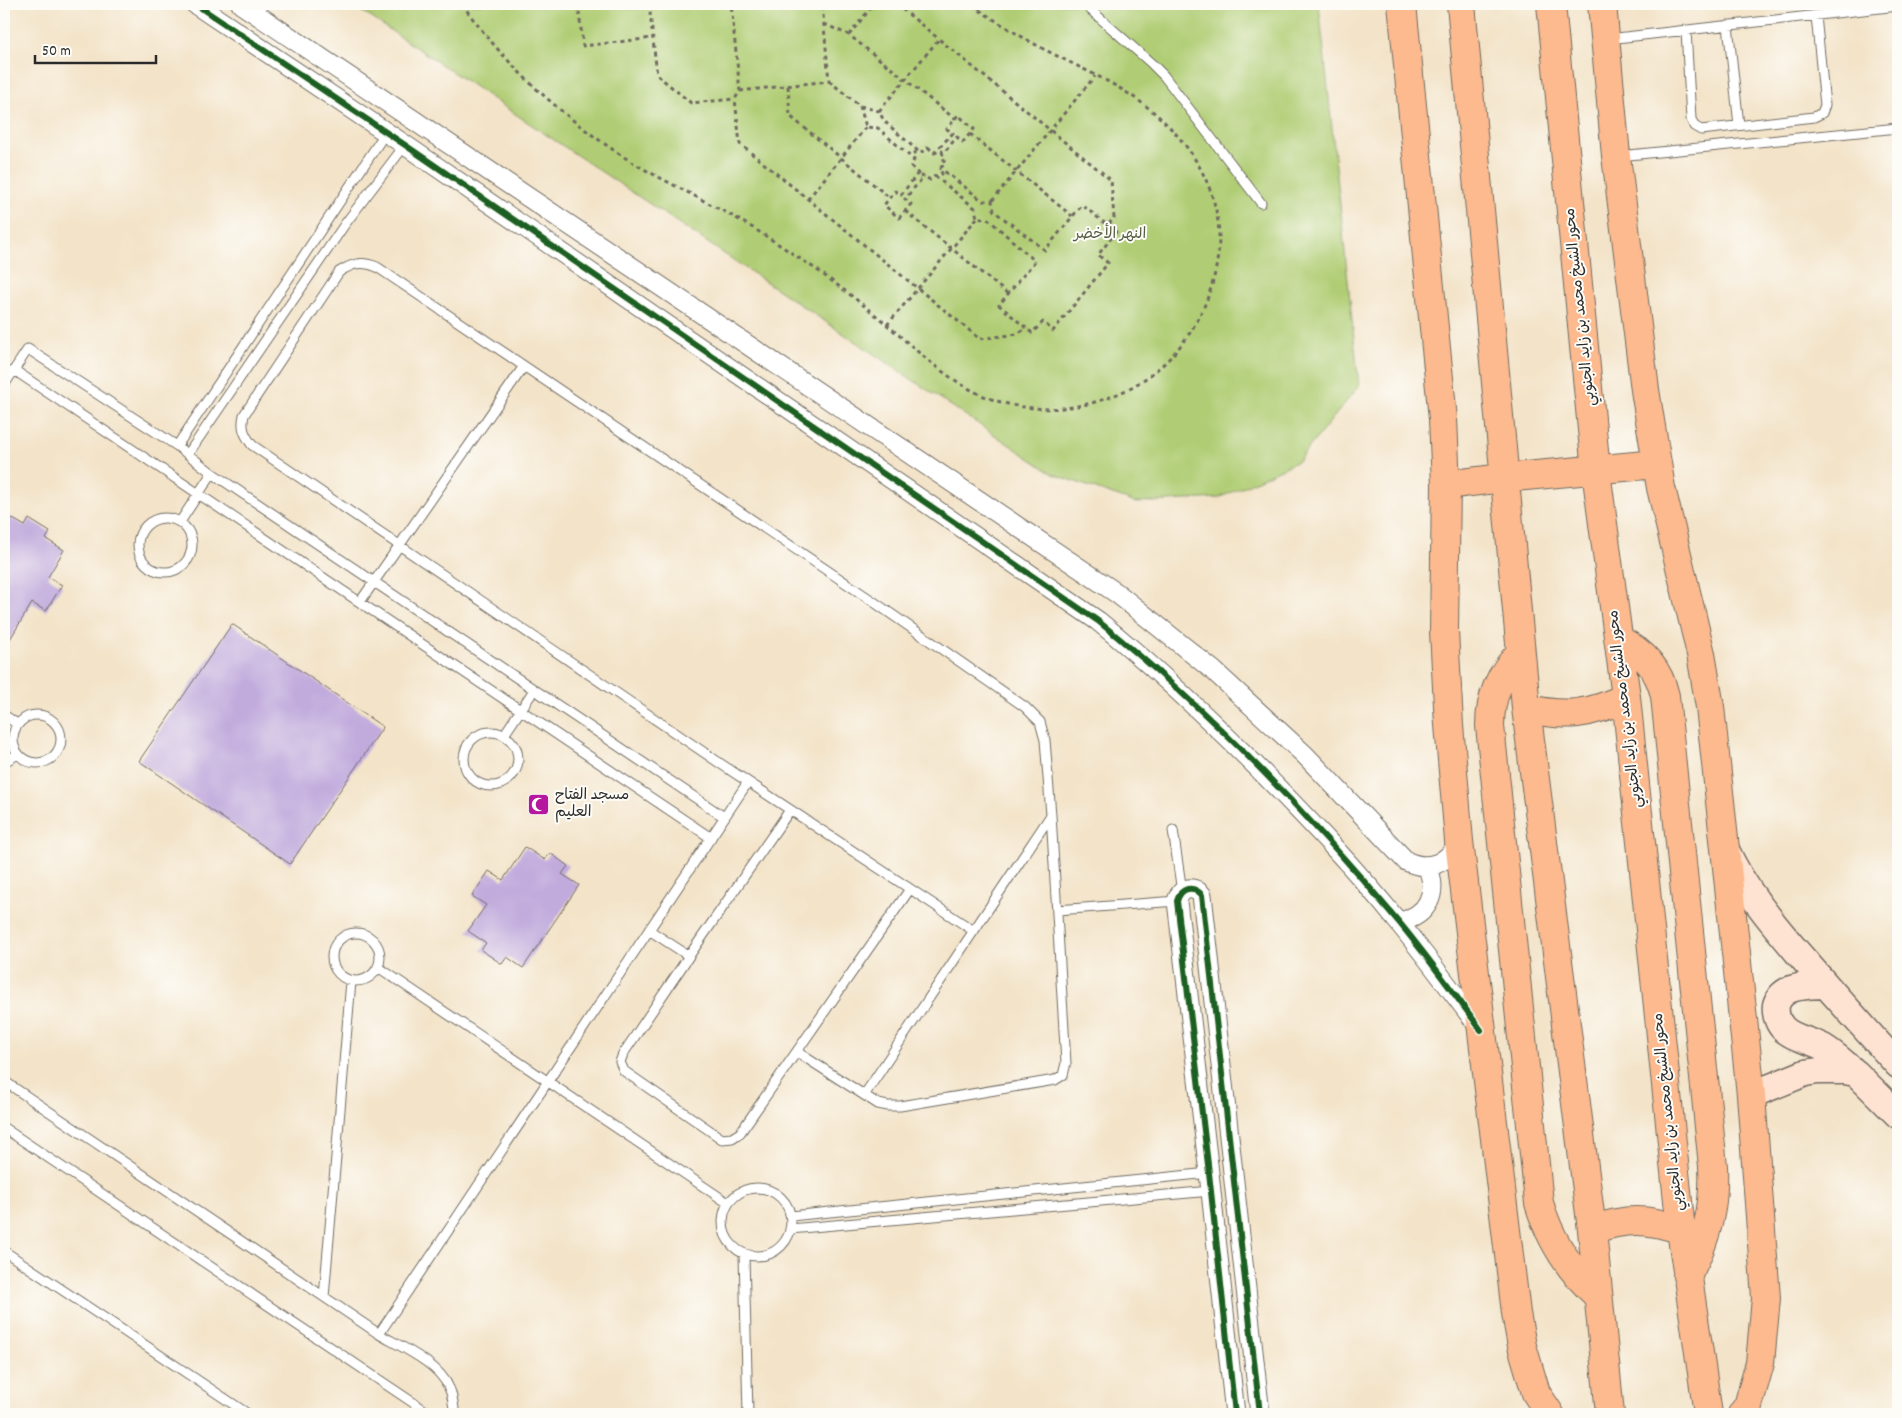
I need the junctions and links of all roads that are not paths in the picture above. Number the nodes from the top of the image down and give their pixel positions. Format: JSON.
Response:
{"nodes":[{"id":1,"x":195,"y":4,"type":"edge"},
{"id":2,"x":241,"y":4,"type":"edge"},
{"id":3,"x":1084,"y":4,"type":"edge"},
{"id":4,"x":1402,"y":4,"type":"edge"},
{"id":5,"x":1461,"y":4,"type":"edge"},
{"id":6,"x":1551,"y":4,"type":"edge"},
{"id":7,"x":1602,"y":4,"type":"edge"},
{"id":8,"x":1898,"y":6,"type":"edge"},
{"id":9,"x":1816,"y":16,"type":"junction"},
{"id":10,"x":1728,"y":25,"type":"junction"},
{"id":11,"x":1686,"y":30,"type":"junction"},
{"id":12,"x":1605,"y":39,"type":"junction"},
{"id":13,"x":1739,"y":125,"type":"junction"},
{"id":14,"x":1898,"y":128,"type":"edge"},
{"id":15,"x":386,"y":132,"type":"junction"},
{"id":16,"x":405,"y":145,"type":"junction"},
{"id":17,"x":1616,"y":156,"type":"junction"},
{"id":18,"x":1261,"y":203,"type":"dead end"},
{"id":19,"x":524,"y":366,"type":"junction"},
{"id":20,"x":14,"y":370,"type":"junction"},
{"id":21,"x":4,"y":385,"type":"edge"},
{"id":22,"x":177,"y":446,"type":"junction"},
{"id":23,"x":188,"y":454,"type":"junction"},
{"id":24,"x":1657,"y":464,"type":"junction"},
{"id":25,"x":1596,"y":471,"type":"junction"},
{"id":26,"x":212,"y":473,"type":"junction"},
{"id":27,"x":1504,"y":478,"type":"junction"},
{"id":28,"x":1446,"y":485,"type":"junction"},
{"id":29,"x":198,"y":494,"type":"junction"},
{"id":30,"x":180,"y":522,"type":"junction"},
{"id":31,"x":399,"y":546,"type":"junction"},
{"id":32,"x":374,"y":582,"type":"junction"},
{"id":33,"x":360,"y":602,"type":"junction"},
{"id":34,"x":1619,"y":640,"type":"junction"},
{"id":35,"x":1520,"y":653,"type":"junction"},
{"id":36,"x":534,"y":690,"type":"junction"},
{"id":37,"x":1626,"y":696,"type":"junction"},
{"id":38,"x":1526,"y":708,"type":"junction"},
{"id":39,"x":520,"y":710,"type":"junction"},
{"id":40,"x":4,"y":716,"type":"edge"},
{"id":41,"x":17,"y":724,"type":"junction"},
{"id":42,"x":504,"y":735,"type":"junction"},
{"id":43,"x":18,"y":754,"type":"junction"},
{"id":44,"x":4,"y":762,"type":"edge"},
{"id":45,"x":748,"y":782,"type":"junction"},
{"id":46,"x":790,"y":810,"type":"junction"},
{"id":47,"x":1052,"y":815,"type":"junction"},
{"id":48,"x":724,"y":818,"type":"junction"},
{"id":49,"x":1173,"y":830,"type":"dead end"},
{"id":50,"x":711,"y":838,"type":"junction"},
{"id":51,"x":1459,"y":841,"type":"junction"},
{"id":52,"x":1725,"y":848,"type":"junction"},
{"id":53,"x":1427,"y":866,"type":"junction"},
{"id":54,"x":910,"y":889,"type":"junction"},
{"id":55,"x":1180,"y":896,"type":"junction"},
{"id":56,"x":1057,"y":910,"type":"junction"},
{"id":57,"x":1399,"y":922,"type":"junction"},
{"id":58,"x":650,"y":930,"type":"junction"},
{"id":59,"x":974,"y":931,"type":"junction"},
{"id":60,"x":688,"y":956,"type":"junction"},
{"id":61,"x":378,"y":967,"type":"junction"},
{"id":62,"x":351,"y":981,"type":"junction"},
{"id":63,"x":1826,"y":985,"type":"junction"},
{"id":64,"x":1481,"y":1030,"type":"junction"},
{"id":65,"x":797,"y":1052,"type":"junction"},
{"id":66,"x":1898,"y":1065,"type":"edge"},
{"id":67,"x":1856,"y":1073,"type":"junction"},
{"id":68,"x":4,"y":1080,"type":"edge"},
{"id":69,"x":548,"y":1082,"type":"junction"},
{"id":70,"x":865,"y":1094,"type":"junction"},
{"id":71,"x":1751,"y":1095,"type":"junction"},
{"id":72,"x":1898,"y":1115,"type":"edge"},
{"id":73,"x":4,"y":1128,"type":"edge"},
{"id":74,"x":1210,"y":1182,"type":"junction"},
{"id":75,"x":728,"y":1203,"type":"junction"},
{"id":76,"x":791,"y":1216,"type":"junction"},
{"id":77,"x":790,"y":1229,"type":"junction"},
{"id":78,"x":1592,"y":1230,"type":"junction"},
{"id":79,"x":1681,"y":1230,"type":"junction"},
{"id":80,"x":4,"y":1251,"type":"edge"},
{"id":81,"x":744,"y":1254,"type":"junction"},
{"id":82,"x":1687,"y":1276,"type":"junction"},
{"id":83,"x":1598,"y":1296,"type":"junction"},
{"id":84,"x":324,"y":1297,"type":"junction"},
{"id":85,"x":380,"y":1334,"type":"junction"},
{"id":86,"x":248,"y":1414,"type":"edge"},
{"id":87,"x":430,"y":1414,"type":"edge"},
{"id":88,"x":455,"y":1414,"type":"edge"},
{"id":89,"x":748,"y":1414,"type":"edge"},
{"id":90,"x":1235,"y":1414,"type":"edge"},
{"id":91,"x":1260,"y":1414,"type":"edge"},
{"id":92,"x":1550,"y":1414,"type":"edge"},
{"id":93,"x":1610,"y":1414,"type":"edge"},
{"id":94,"x":1708,"y":1414,"type":"edge"},
{"id":95,"x":1742,"y":1414,"type":"edge"}],
"edges":[{"from":1,"to":15,"type":"street"},
{"from":2,"to":53,"type":"street"},
{"from":3,"to":18,"type":"lane"},
{"from":4,"to":28,"type":"main road"},
{"from":5,"to":27,"type":"main road"},
{"from":6,"to":25,"type":"main road","name":"محور الشيخ محمد بن زايد الجنوبي"},
{"from":7,"to":12,"type":"main road"},
{"from":8,"to":9,"type":"lane"},
{"from":9,"to":10,"type":"lane"},
{"from":9,"to":13,"type":"lane"},
{"from":10,"to":11,"type":"lane"},
{"from":10,"to":13,"type":"lane"},
{"from":11,"to":12,"type":"lane"},
{"from":11,"to":13,"type":"lane"},
{"from":12,"to":17,"type":"main road"},
{"from":14,"to":17,"type":"lane"},
{"from":15,"to":16,"type":"street"},
{"from":15,"to":22,"type":"lane"},
{"from":16,"to":23,"type":"lane"},
{"from":16,"to":57,"type":"street"},
{"from":17,"to":24,"type":"main road"},
{"from":19,"to":31,"type":"lane"},
{"from":19,"to":31,"type":"lane"},
{"from":19,"to":47,"type":"lane"},
{"from":20,"to":21,"type":"lane"},
{"from":20,"to":22,"type":"lane"},
{"from":20,"to":29,"type":"lane"},
{"from":22,"to":23,"type":"lane"},
{"from":23,"to":26,"type":"lane"},
{"from":24,"to":25,"type":"main road"},
{"from":24,"to":52,"type":"main road"},
{"from":25,"to":27,"type":"main road"},
{"from":25,"to":34,"type":"main road","name":"محور الشيخ محمد بن زايد الجنوبي"},
{"from":26,"to":29,"type":"lane"},
{"from":26,"to":32,"type":"lane"},
{"from":27,"to":28,"type":"main road"},
{"from":27,"to":35,"type":"main road"},
{"from":28,"to":51,"type":"main road"},
{"from":29,"to":30,"type":"lane"},
{"from":29,"to":33,"type":"lane"},
{"from":30,"to":30,"type":"lane"},
{"from":31,"to":32,"type":"lane"},
{"from":31,"to":45,"type":"lane"},
{"from":32,"to":33,"type":"lane"},
{"from":32,"to":36,"type":"lane"},
{"from":33,"to":39,"type":"lane"},
{"from":34,"to":37,"type":"main road","name":"محور الشيخ محمد بن زايد الجنوبي"},
{"from":34,"to":82,"type":"main road"},
{"from":35,"to":38,"type":"main road"},
{"from":35,"to":83,"type":"main road"},
{"from":36,"to":39,"type":"lane"},
{"from":36,"to":48,"type":"lane"},
{"from":37,"to":38,"type":"main road"},
{"from":37,"to":79,"type":"main road","name":"محور الشيخ محمد بن زايد الجنوبي"},
{"from":38,"to":78,"type":"main road"},
{"from":39,"to":42,"type":"lane"},
{"from":39,"to":50,"type":"lane"},
{"from":40,"to":41,"type":"lane"},
{"from":41,"to":43,"type":"lane"},
{"from":41,"to":43,"type":"lane"},
{"from":42,"to":42,"type":"lane"},
{"from":43,"to":44,"type":"lane"},
{"from":45,"to":46,"type":"lane"},
{"from":45,"to":48,"type":"lane"},
{"from":46,"to":54,"type":"lane"},
{"from":46,"to":60,"type":"lane"},
{"from":47,"to":56,"type":"lane"},
{"from":47,"to":59,"type":"lane"},
{"from":48,"to":50,"type":"lane"},
{"from":49,"to":55,"type":"lane"},
{"from":50,"to":58,"type":"lane"},
{"from":51,"to":53,"type":"street"},
{"from":51,"to":64,"type":"main road"},
{"from":52,"to":63,"type":"main road"},
{"from":52,"to":71,"type":"main road"},
{"from":53,"to":57,"type":"street"},
{"from":54,"to":59,"type":"lane"},
{"from":54,"to":65,"type":"lane"},
{"from":55,"to":56,"type":"lane"},
{"from":55,"to":74,"type":"street"},
{"from":55,"to":91,"type":"street"},
{"from":56,"to":70,"type":"lane"},
{"from":57,"to":64,"type":"street"},
{"from":58,"to":60,"type":"lane"},
{"from":58,"to":69,"type":"lane"},
{"from":59,"to":70,"type":"lane"},
{"from":60,"to":65,"type":"lane"},
{"from":61,"to":62,"type":"lane"},
{"from":61,"to":62,"type":"lane"},
{"from":61,"to":69,"type":"lane"},
{"from":62,"to":84,"type":"lane"},
{"from":63,"to":66,"type":"main road"},
{"from":63,"to":67,"type":"main road"},
{"from":64,"to":92,"type":"main road"},
{"from":65,"to":70,"type":"lane"},
{"from":67,"to":71,"type":"main road"},
{"from":67,"to":72,"type":"main road"},
{"from":68,"to":84,"type":"lane"},
{"from":69,"to":75,"type":"lane"},
{"from":69,"to":85,"type":"lane"},
{"from":71,"to":95,"type":"main road"},
{"from":73,"to":87,"type":"lane"},
{"from":74,"to":76,"type":"lane"},
{"from":74,"to":77,"type":"lane"},
{"from":74,"to":90,"type":"street"},
{"from":75,"to":76,"type":"lane"},
{"from":75,"to":81,"type":"lane"},
{"from":76,"to":77,"type":"lane"},
{"from":77,"to":81,"type":"lane"},
{"from":78,"to":79,"type":"main road"},
{"from":78,"to":83,"type":"main road"},
{"from":79,"to":82,"type":"main road","name":"محور الشيخ محمد بن زايد الجنوبي"},
{"from":80,"to":86,"type":"lane"},
{"from":81,"to":89,"type":"lane"},
{"from":82,"to":94,"type":"main road","name":"محور الشيخ محمد بن زايد الجنوبي"},
{"from":83,"to":93,"type":"main road"},
{"from":84,"to":85,"type":"lane"},
{"from":85,"to":88,"type":"lane"}]}
